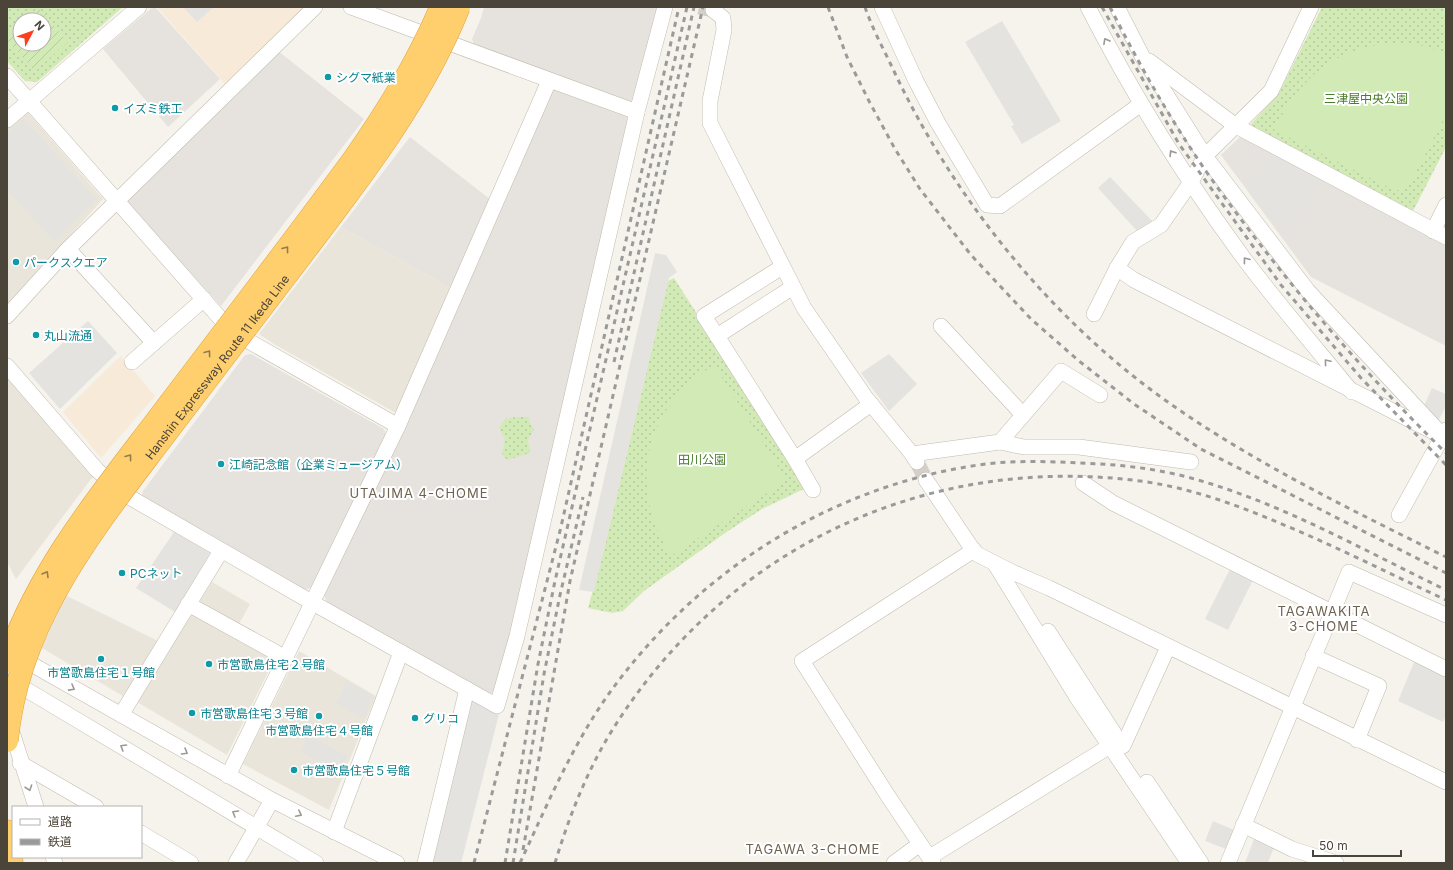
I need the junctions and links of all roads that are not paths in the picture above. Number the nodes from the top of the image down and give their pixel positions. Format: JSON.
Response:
{"nodes":[{"id":1,"x":139,"y":7,"type":"edge"},
{"id":2,"x":315,"y":7,"type":"edge"},
{"id":3,"x":351,"y":7,"type":"edge"},
{"id":4,"x":441,"y":7,"type":"edge"},
{"id":5,"x":459,"y":7,"type":"edge"},
{"id":6,"x":467,"y":7,"type":"edge"},
{"id":7,"x":665,"y":7,"type":"edge"},
{"id":8,"x":882,"y":7,"type":"edge"},
{"id":9,"x":1088,"y":7,"type":"edge"},
{"id":10,"x":1117,"y":7,"type":"edge"},
{"id":11,"x":1311,"y":7,"type":"edge"},
{"id":12,"x":713,"y":10,"type":"dead end"},
{"id":13,"x":454,"y":45,"type":"junction"},
{"id":14,"x":1142,"y":56,"type":"junction"},
{"id":15,"x":7,"y":76,"type":"edge"},
{"id":16,"x":549,"y":80,"type":"junction"},
{"id":17,"x":29,"y":102,"type":"junction"},
{"id":18,"x":1141,"y":104,"type":"junction"},
{"id":19,"x":637,"y":112,"type":"junction"},
{"id":20,"x":7,"y":120,"type":"edge"},
{"id":21,"x":1236,"y":126,"type":"junction"},
{"id":22,"x":1205,"y":156,"type":"junction"},
{"id":23,"x":1191,"y":182,"type":"junction"},
{"id":24,"x":116,"y":202,"type":"junction"},
{"id":25,"x":1446,"y":204,"type":"edge"},
{"id":26,"x":1440,"y":234,"type":"edge"},
{"id":27,"x":68,"y":249,"type":"junction"},
{"id":28,"x":782,"y":266,"type":"junction"},
{"id":29,"x":1117,"y":268,"type":"junction"},
{"id":30,"x":793,"y":287,"type":"junction"},
{"id":31,"x":204,"y":299,"type":"junction"},
{"id":32,"x":1094,"y":314,"type":"dead end"},
{"id":33,"x":7,"y":316,"type":"edge"},
{"id":34,"x":941,"y":326,"type":"dead end"},
{"id":35,"x":717,"y":336,"type":"junction"},
{"id":36,"x":243,"y":338,"type":"junction"},
{"id":37,"x":154,"y":343,"type":"junction"},
{"id":38,"x":132,"y":362,"type":"dead end"},
{"id":39,"x":7,"y":366,"type":"edge"},
{"id":40,"x":1352,"y":392,"type":"junction"},
{"id":41,"x":1100,"y":395,"type":"dead end"},
{"id":42,"x":872,"y":404,"type":"junction"},
{"id":43,"x":1023,"y":415,"type":"junction"},
{"id":44,"x":398,"y":426,"type":"junction"},
{"id":45,"x":1445,"y":434,"type":"edge"},
{"id":46,"x":1000,"y":442,"type":"junction"},
{"id":47,"x":795,"y":459,"type":"junction"},
{"id":48,"x":1191,"y":462,"type":"dead end"},
{"id":49,"x":926,"y":480,"type":"tunnel mouth"},
{"id":50,"x":1083,"y":483,"type":"dead end"},
{"id":51,"x":814,"y":490,"type":"dead end"},
{"id":52,"x":124,"y":494,"type":"junction"},
{"id":53,"x":1399,"y":515,"type":"dead end"},
{"id":54,"x":974,"y":550,"type":"junction"},
{"id":55,"x":221,"y":551,"type":"junction"},
{"id":56,"x":993,"y":562,"type":"junction"},
{"id":57,"x":1010,"y":572,"type":"junction"},
{"id":58,"x":313,"y":603,"type":"junction"},
{"id":59,"x":188,"y":604,"type":"junction"},
{"id":60,"x":1332,"y":613,"type":"junction"},
{"id":61,"x":1446,"y":615,"type":"edge"},
{"id":62,"x":1168,"y":647,"type":"junction"},
{"id":63,"x":401,"y":652,"type":"junction"},
{"id":64,"x":1313,"y":656,"type":"junction"},
{"id":65,"x":9,"y":658,"type":"edge"},
{"id":66,"x":286,"y":658,"type":"junction"},
{"id":67,"x":1446,"y":669,"type":"edge"},
{"id":68,"x":7,"y":681,"type":"edge"},
{"id":69,"x":467,"y":689,"type":"junction"},
{"id":70,"x":1291,"y":708,"type":"junction"},
{"id":71,"x":7,"y":710,"type":"edge"},
{"id":72,"x":121,"y":715,"type":"junction"},
{"id":73,"x":1357,"y":740,"type":"junction"},
{"id":74,"x":7,"y":741,"type":"edge"},
{"id":75,"x":1116,"y":746,"type":"junction"},
{"id":76,"x":20,"y":762,"type":"junction"},
{"id":77,"x":228,"y":776,"type":"junction"},
{"id":78,"x":1446,"y":782,"type":"edge"},
{"id":79,"x":272,"y":800,"type":"junction"},
{"id":80,"x":36,"y":806,"type":"edge"},
{"id":81,"x":94,"y":806,"type":"edge"},
{"id":82,"x":1243,"y":825,"type":"junction"},
{"id":83,"x":258,"y":827,"type":"junction"},
{"id":84,"x":7,"y":831,"type":"edge"},
{"id":85,"x":334,"y":832,"type":"junction"},
{"id":86,"x":142,"y":834,"type":"edge"},
{"id":87,"x":920,"y":844,"type":"junction"},
{"id":88,"x":932,"y":860,"type":"edge"},
{"id":89,"x":12,"y":863,"type":"edge"},
{"id":90,"x":191,"y":863,"type":"edge"},
{"id":91,"x":236,"y":863,"type":"edge"},
{"id":92,"x":316,"y":863,"type":"edge"},
{"id":93,"x":397,"y":863,"type":"edge"},
{"id":94,"x":425,"y":863,"type":"edge"},
{"id":95,"x":894,"y":863,"type":"edge"},
{"id":96,"x":1189,"y":863,"type":"edge"},
{"id":97,"x":1201,"y":863,"type":"edge"},
{"id":98,"x":1228,"y":863,"type":"edge"},
{"id":99,"x":1336,"y":863,"type":"edge"}],
"edges":[{"from":1,"to":17,"type":"street"},
{"from":2,"to":24,"type":"street"},
{"from":3,"to":13,"type":"street"},
{"from":65,"to":4,"type":"highway","name":"Hanshin Expressway Route 11 Ikeda Line","one_way":true,"bridge":true},
{"from":5,"to":74,"type":"highway","name":"Hanshin Expressway Route 11 Ikeda Line","bridge":true},
{"from":6,"to":13,"type":"street"},
{"from":7,"to":19,"type":"street"},
{"from":8,"to":18,"type":"street"},
{"from":18,"to":9,"type":"street","one_way":true},
{"from":10,"to":14,"type":"street"},
{"from":11,"to":21,"type":"street"},
{"from":12,"to":28,"type":"street"},
{"from":13,"to":16,"type":"street"},
{"from":13,"to":36,"type":"street"},
{"from":14,"to":21,"type":"street"},
{"from":14,"to":22,"type":"street"},
{"from":15,"to":17,"type":"street"},
{"from":16,"to":19,"type":"street"},
{"from":16,"to":44,"type":"street"},
{"from":17,"to":20,"type":"street"},
{"from":17,"to":24,"type":"street"},
{"from":23,"to":18,"type":"street","one_way":true},
{"from":19,"to":69,"type":"street"},
{"from":21,"to":22,"type":"street"},
{"from":21,"to":26,"type":"street"},
{"from":22,"to":23,"type":"street"},
{"from":22,"to":45,"type":"street"},
{"from":23,"to":29,"type":"street"},
{"from":40,"to":23,"type":"street","one_way":true},
{"from":24,"to":27,"type":"street"},
{"from":24,"to":31,"type":"street"},
{"from":25,"to":26,"type":"street"},
{"from":27,"to":33,"type":"street"},
{"from":27,"to":37,"type":"street"},
{"from":28,"to":30,"type":"street"},
{"from":28,"to":35,"type":"street"},
{"from":29,"to":32,"type":"street"},
{"from":29,"to":40,"type":"street"},
{"from":30,"to":35,"type":"street"},
{"from":30,"to":42,"type":"street"},
{"from":31,"to":36,"type":"street"},
{"from":31,"to":37,"type":"street"},
{"from":34,"to":43,"type":"street"},
{"from":35,"to":47,"type":"street"},
{"from":36,"to":44,"type":"street"},
{"from":36,"to":52,"type":"street"},
{"from":37,"to":38,"type":"street"},
{"from":39,"to":52,"type":"street"},
{"from":40,"to":45,"type":"street"},
{"from":41,"to":43,"type":"street"},
{"from":42,"to":46,"type":"street"},
{"from":42,"to":47,"type":"street"},
{"from":43,"to":46,"type":"street"},
{"from":44,"to":58,"type":"street"},
{"from":45,"to":53,"type":"street"},
{"from":46,"to":48,"type":"street"},
{"from":47,"to":51,"type":"street"},
{"from":49,"to":54,"type":"street"},
{"from":50,"to":60,"type":"street"},
{"from":52,"to":55,"type":"street"},
{"from":52,"to":65,"type":"street"},
{"from":54,"to":56,"type":"street"},
{"from":54,"to":87,"type":"street"},
{"from":55,"to":58,"type":"street"},
{"from":55,"to":59,"type":"street"},
{"from":56,"to":57,"type":"street"},
{"from":56,"to":75,"type":"street"},
{"from":57,"to":62,"type":"street"},
{"from":57,"to":75,"type":"street"},
{"from":58,"to":63,"type":"street"},
{"from":58,"to":66,"type":"street"},
{"from":59,"to":66,"type":"street"},
{"from":59,"to":72,"type":"street"},
{"from":60,"to":61,"type":"street"},
{"from":60,"to":64,"type":"street"},
{"from":60,"to":67,"type":"street"},
{"from":62,"to":70,"type":"street"},
{"from":62,"to":75,"type":"street"},
{"from":63,"to":69,"type":"street"},
{"from":63,"to":85,"type":"street"},
{"from":64,"to":70,"type":"street"},
{"from":64,"to":73,"type":"street"},
{"from":65,"to":72,"type":"street","one_way":true},
{"from":66,"to":77,"type":"street"},
{"from":83,"to":68,"type":"street","one_way":true},
{"from":69,"to":94,"type":"street"},
{"from":70,"to":73,"type":"street"},
{"from":70,"to":82,"type":"street"},
{"from":71,"to":76,"type":"street"},
{"from":72,"to":77,"type":"street","one_way":true},
{"from":73,"to":78,"type":"street"},
{"from":75,"to":88,"type":"street"},
{"from":75,"to":96,"type":"street"},
{"from":75,"to":97,"type":"street"},
{"from":76,"to":80,"type":"street","one_way":true},
{"from":76,"to":81,"type":"street"},
{"from":77,"to":79,"type":"street"},
{"from":79,"to":83,"type":"street"},
{"from":79,"to":85,"type":"street","one_way":true},
{"from":82,"to":98,"type":"street"},
{"from":82,"to":99,"type":"street"},
{"from":83,"to":91,"type":"street"},
{"from":83,"to":92,"type":"street"},
{"from":84,"to":89,"type":"highway"},
{"from":85,"to":93,"type":"street"},
{"from":86,"to":90,"type":"street"},
{"from":87,"to":88,"type":"street"},
{"from":87,"to":95,"type":"street"}]}
